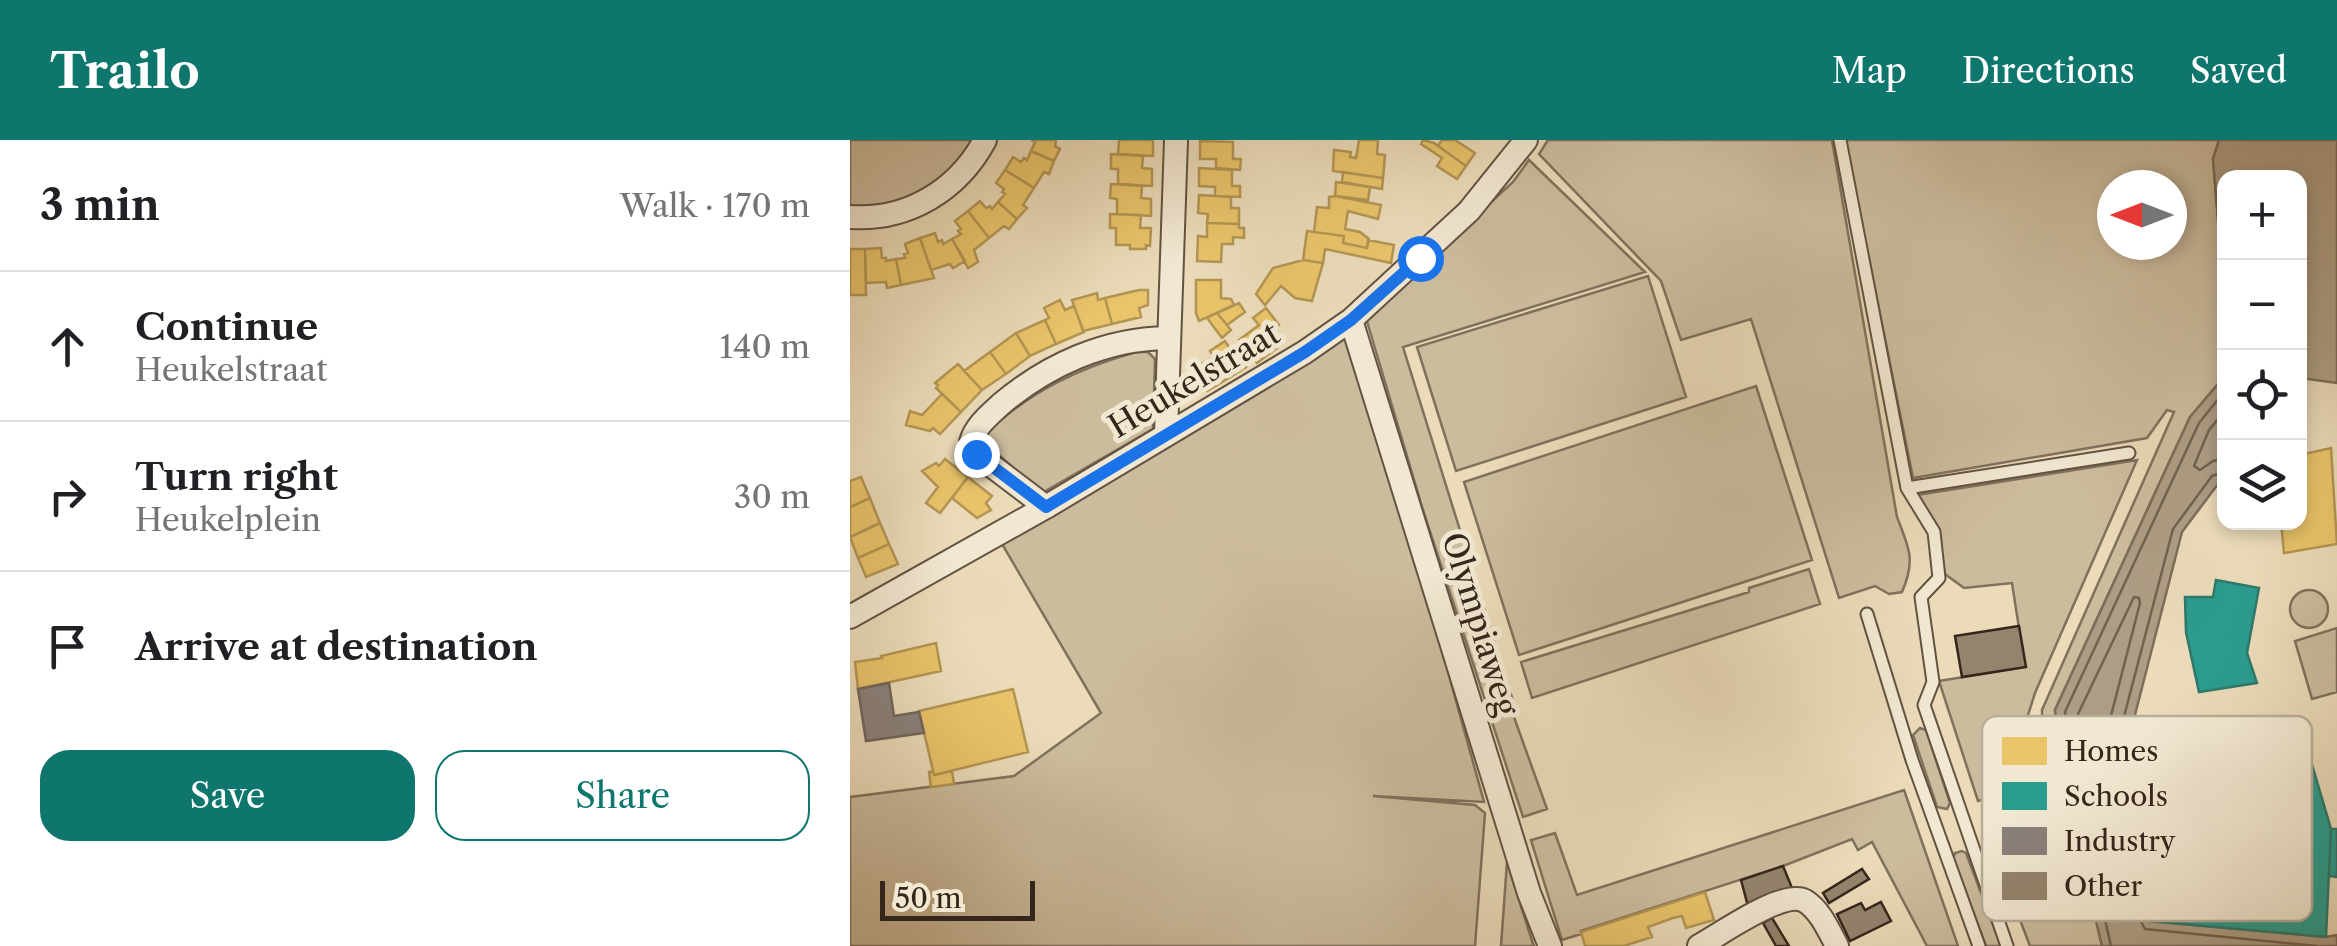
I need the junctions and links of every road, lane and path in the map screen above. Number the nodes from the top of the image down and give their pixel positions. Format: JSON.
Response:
{"nodes":[{"id":1,"x":985,"y":140,"type":"edge"},
{"id":2,"x":1176,"y":140,"type":"edge"},
{"id":3,"x":1526,"y":140,"type":"edge"},
{"id":4,"x":1840,"y":140,"type":"edge"},
{"id":5,"x":850,"y":217,"type":"edge"},
{"id":6,"x":1351,"y":320,"type":"junction"},
{"id":7,"x":1167,"y":338,"type":"junction"},
{"id":8,"x":1166,"y":434,"type":"junction"},
{"id":9,"x":2129,"y":453,"type":"dead end"},
{"id":10,"x":1906,"y":488,"type":"junction"},
{"id":11,"x":1046,"y":507,"type":"junction"},
{"id":12,"x":1867,"y":614,"type":"dead end"},
{"id":13,"x":850,"y":616,"type":"edge"},
{"id":14,"x":1924,"y":704,"type":"junction"},
{"id":15,"x":1898,"y":713,"type":"junction"},
{"id":16,"x":1961,"y":816,"type":"junction"},
{"id":17,"x":1935,"y":825,"type":"junction"},
{"id":18,"x":1982,"y":875,"type":"edge"},
{"id":19,"x":1998,"y":921,"type":"edge"},
{"id":20,"x":1550,"y":946,"type":"edge"},
{"id":21,"x":1699,"y":946,"type":"edge"},
{"id":22,"x":1837,"y":946,"type":"edge"},
{"id":23,"x":1980,"y":946,"type":"edge"},
{"id":24,"x":2007,"y":946,"type":"edge"}],
"edges":[{"from":1,"to":5,"type":"street"},
{"from":2,"to":7,"type":"street"},
{"from":3,"to":6,"type":"street","name":"Heukelstraat"},
{"from":4,"to":10,"type":"lane"},
{"from":6,"to":8,"type":"street","name":"Heukelstraat"},
{"from":6,"to":20,"type":"street","name":"Olympiaweg"},
{"from":7,"to":8,"type":"street"},
{"from":7,"to":11,"type":"street"},
{"from":8,"to":11,"type":"street","name":"Heukelstraat"},
{"from":9,"to":10,"type":"lane"},
{"from":10,"to":14,"type":"lane"},
{"from":11,"to":13,"type":"street","name":"Heukelstraat"},
{"from":12,"to":15,"type":"lane"},
{"from":14,"to":15,"type":"lane"},
{"from":14,"to":16,"type":"lane"},
{"from":15,"to":17,"type":"lane"},
{"from":16,"to":17,"type":"lane"},
{"from":16,"to":18,"type":"lane"},
{"from":17,"to":23,"type":"lane"},
{"from":19,"to":24,"type":"lane"},
{"from":21,"to":22,"type":"street"}]}
